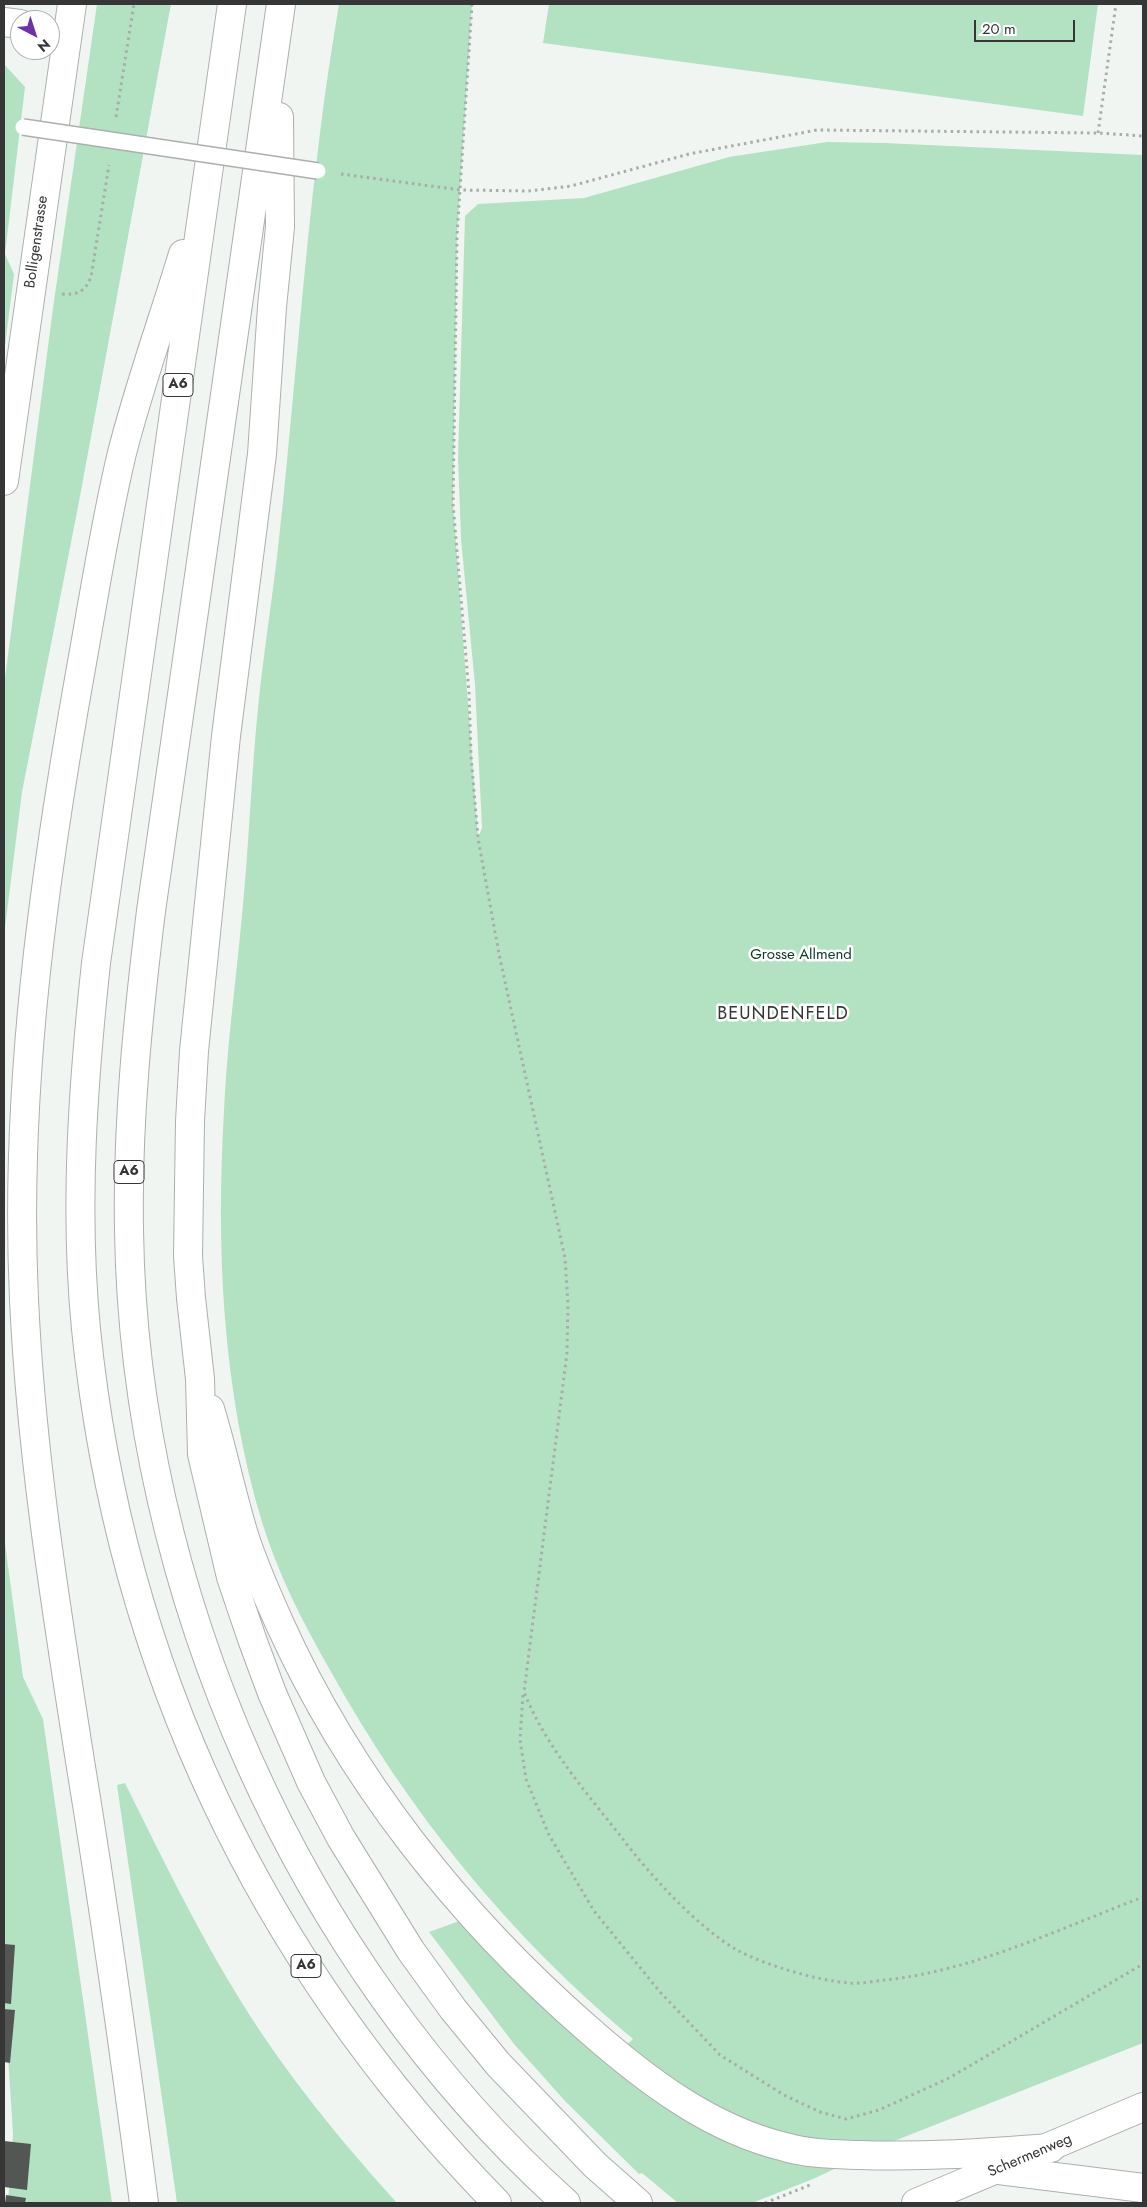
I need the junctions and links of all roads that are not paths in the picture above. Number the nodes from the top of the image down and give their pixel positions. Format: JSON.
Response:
{"nodes":[{"id":1,"x":72,"y":4,"type":"edge"},
{"id":2,"x":232,"y":4,"type":"edge"},
{"id":3,"x":280,"y":16,"type":"edge"},
{"id":4,"x":60,"y":27,"type":"edge"},
{"id":5,"x":55,"y":60,"type":"edge"},
{"id":6,"x":23,"y":127,"type":"dead end"},
{"id":7,"x":209,"y":169,"type":"junction"},
{"id":8,"x":318,"y":171,"type":"road end"},
{"id":9,"x":4,"y":481,"type":"edge"},
{"id":10,"x":200,"y":1379,"type":"junction"},
{"id":11,"x":1143,"y":2107,"type":"edge"},
{"id":12,"x":1051,"y":2148,"type":"junction"},
{"id":13,"x":999,"y":2170,"type":"junction"},
{"id":14,"x":1143,"y":2188,"type":"edge"},
{"id":15,"x":144,"y":2203,"type":"edge"},
{"id":16,"x":497,"y":2203,"type":"edge"},
{"id":17,"x":566,"y":2203,"type":"edge"},
{"id":18,"x":638,"y":2203,"type":"edge"},
{"id":19,"x":916,"y":2203,"type":"edge"}],
"edges":[{"from":1,"to":4,"type":"main road","name":"Bolligenstrasse"},
{"from":2,"to":7,"type":"main road","number":"A6"},
{"from":3,"to":10,"type":"main road"},
{"from":3,"to":17,"type":"main road","number":"A6"},
{"from":5,"to":9,"type":"main road","name":"Bolligenstrasse"},
{"from":6,"to":8,"type":"lane","bridge":true},
{"from":7,"to":15,"type":"main road"},
{"from":7,"to":16,"type":"main road","number":"A6"},
{"from":10,"to":12,"type":"main road"},
{"from":10,"to":18,"type":"main road"},
{"from":11,"to":12,"type":"main road","name":"Schermenweg"},
{"from":12,"to":13,"type":"main road","name":"Schermenweg"},
{"from":13,"to":14,"type":"main road"},
{"from":13,"to":19,"type":"main road","name":"Schermenweg"}]}
